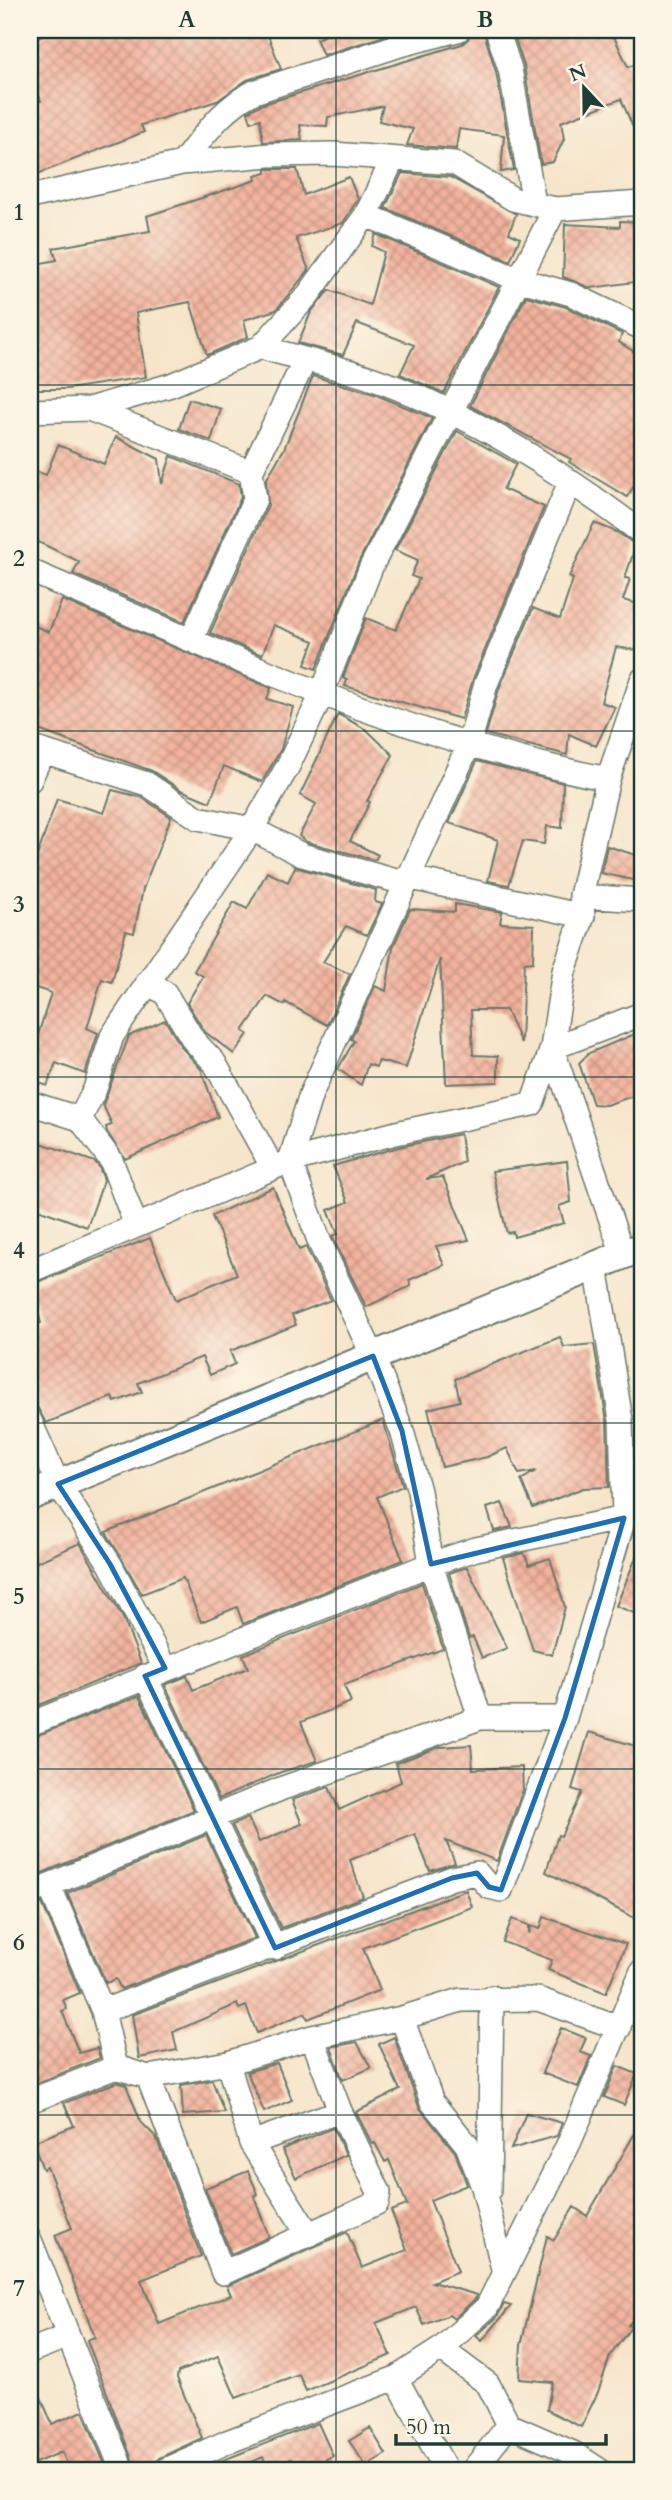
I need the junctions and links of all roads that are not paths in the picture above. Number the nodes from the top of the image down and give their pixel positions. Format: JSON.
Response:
{"nodes":[{"id":1,"x":458,"y":30,"type":"edge"},
{"id":2,"x":497,"y":30,"type":"edge"},
{"id":3,"x":393,"y":159,"type":"junction"},
{"id":4,"x":182,"y":163,"type":"junction"},
{"id":5,"x":30,"y":197,"type":"edge"},
{"id":6,"x":642,"y":203,"type":"edge"},
{"id":7,"x":544,"y":206,"type":"junction"},
{"id":8,"x":366,"y":215,"type":"junction"},
{"id":9,"x":517,"y":279,"type":"junction"},
{"id":10,"x":642,"y":328,"type":"edge"},
{"id":11,"x":261,"y":347,"type":"junction"},
{"id":12,"x":305,"y":360,"type":"junction"},
{"id":13,"x":89,"y":408,"type":"junction"},
{"id":14,"x":449,"y":410,"type":"junction"},
{"id":15,"x":30,"y":411,"type":"edge"},
{"id":16,"x":251,"y":472,"type":"junction"},
{"id":17,"x":570,"y":482,"type":"junction"},
{"id":18,"x":642,"y":533,"type":"edge"},
{"id":19,"x":30,"y":571,"type":"edge"},
{"id":20,"x":191,"y":640,"type":"junction"},
{"id":21,"x":642,"y":680,"type":"edge"},
{"id":22,"x":321,"y":696,"type":"junction"},
{"id":23,"x":469,"y":744,"type":"junction"},
{"id":24,"x":36,"y":749,"type":"edge"},
{"id":25,"x":608,"y":779,"type":"junction"},
{"id":26,"x":30,"y":780,"type":"edge"},
{"id":27,"x":252,"y":829,"type":"junction"},
{"id":28,"x":405,"y":880,"type":"junction"},
{"id":29,"x":642,"y":900,"type":"edge"},
{"id":30,"x":582,"y":906,"type":"junction"},
{"id":31,"x":147,"y":983,"type":"junction"},
{"id":32,"x":642,"y":1014,"type":"edge"},
{"id":33,"x":552,"y":1048,"type":"junction"},
{"id":34,"x":30,"y":1102,"type":"edge"},
{"id":35,"x":80,"y":1119,"type":"junction"},
{"id":36,"x":281,"y":1165,"type":"junction"},
{"id":37,"x":136,"y":1226,"type":"junction"},
{"id":38,"x":633,"y":1251,"type":"edge"},
{"id":39,"x":596,"y":1266,"type":"junction"},
{"id":40,"x":30,"y":1271,"type":"edge"},
{"id":41,"x":373,"y":1356,"type":"junction"},
{"id":42,"x":30,"y":1421,"type":"edge"},
{"id":43,"x":632,"y":1450,"type":"edge"},
{"id":44,"x":58,"y":1484,"type":"junction"},
{"id":45,"x":30,"y":1496,"type":"edge"},
{"id":46,"x":624,"y":1518,"type":"junction"},
{"id":47,"x":431,"y":1564,"type":"junction"},
{"id":48,"x":155,"y":1672,"type":"junction"},
{"id":49,"x":480,"y":1718,"type":"junction"},
{"id":50,"x":565,"y":1718,"type":"junction"},
{"id":51,"x":30,"y":1724,"type":"edge"},
{"id":52,"x":215,"y":1817,"type":"junction"},
{"id":53,"x":40,"y":1889,"type":"edge"},
{"id":54,"x":275,"y":1948,"type":"junction"},
{"id":55,"x":642,"y":1971,"type":"edge"},
{"id":56,"x":492,"y":1997,"type":"junction"},
{"id":57,"x":103,"y":2011,"type":"junction"},
{"id":58,"x":402,"y":2018,"type":"junction"},
{"id":59,"x":619,"y":2028,"type":"junction"},
{"id":60,"x":312,"y":2037,"type":"junction"},
{"id":61,"x":228,"y":2063,"type":"junction"},
{"id":62,"x":116,"y":2067,"type":"junction"},
{"id":63,"x":148,"y":2077,"type":"junction"},
{"id":64,"x":30,"y":2101,"type":"edge"},
{"id":65,"x":340,"y":2111,"type":"junction"},
{"id":66,"x":251,"y":2143,"type":"junction"},
{"id":67,"x":488,"y":2213,"type":"junction"},
{"id":68,"x":309,"y":2235,"type":"junction"},
{"id":69,"x":30,"y":2240,"type":"edge"},
{"id":70,"x":504,"y":2273,"type":"junction"},
{"id":71,"x":68,"y":2336,"type":"junction"},
{"id":72,"x":441,"y":2349,"type":"junction"},
{"id":73,"x":30,"y":2351,"type":"edge"},
{"id":74,"x":396,"y":2378,"type":"junction"},
{"id":75,"x":509,"y":2426,"type":"junction"},
{"id":76,"x":122,"y":2470,"type":"edge"},
{"id":77,"x":165,"y":2470,"type":"edge"},
{"id":78,"x":446,"y":2470,"type":"edge"},
{"id":79,"x":473,"y":2470,"type":"edge"},
{"id":80,"x":599,"y":2470,"type":"edge"}],
"edges":[{"from":1,"to":4,"type":"street"},
{"from":2,"to":7,"type":"street"},
{"from":3,"to":4,"type":"street"},
{"from":3,"to":7,"type":"street"},
{"from":3,"to":8,"type":"street"},
{"from":4,"to":5,"type":"street"},
{"from":6,"to":7,"type":"street"},
{"from":7,"to":9,"type":"street"},
{"from":8,"to":9,"type":"street"},
{"from":8,"to":11,"type":"street"},
{"from":9,"to":10,"type":"street"},
{"from":9,"to":14,"type":"street"},
{"from":11,"to":12,"type":"street"},
{"from":11,"to":13,"type":"street"},
{"from":12,"to":14,"type":"street"},
{"from":12,"to":16,"type":"street"},
{"from":13,"to":15,"type":"street"},
{"from":13,"to":16,"type":"street"},
{"from":14,"to":17,"type":"street"},
{"from":14,"to":22,"type":"street"},
{"from":16,"to":20,"type":"street"},
{"from":17,"to":18,"type":"street"},
{"from":17,"to":23,"type":"street"},
{"from":19,"to":20,"type":"street"},
{"from":20,"to":22,"type":"street"},
{"from":21,"to":25,"type":"street"},
{"from":22,"to":23,"type":"street"},
{"from":22,"to":27,"type":"street"},
{"from":23,"to":25,"type":"street"},
{"from":23,"to":28,"type":"street"},
{"from":24,"to":26,"type":"street"},
{"from":24,"to":27,"type":"street"},
{"from":25,"to":30,"type":"street"},
{"from":27,"to":28,"type":"street"},
{"from":27,"to":31,"type":"street"},
{"from":28,"to":30,"type":"street"},
{"from":28,"to":36,"type":"street"},
{"from":29,"to":30,"type":"street"},
{"from":30,"to":33,"type":"street"},
{"from":31,"to":35,"type":"street"},
{"from":31,"to":36,"type":"street"},
{"from":32,"to":33,"type":"street"},
{"from":33,"to":36,"type":"street"},
{"from":33,"to":38,"type":"street"},
{"from":34,"to":35,"type":"street"},
{"from":35,"to":37,"type":"street"},
{"from":36,"to":37,"type":"street"},
{"from":36,"to":41,"type":"street"},
{"from":37,"to":40,"type":"street"},
{"from":38,"to":39,"type":"street"},
{"from":39,"to":41,"type":"street"},
{"from":39,"to":43,"type":"street"},
{"from":41,"to":44,"type":"street"},
{"from":41,"to":47,"type":"street"},
{"from":42,"to":44,"type":"street"},
{"from":43,"to":46,"type":"street"},
{"from":44,"to":45,"type":"street"},
{"from":44,"to":48,"type":"street"},
{"from":46,"to":47,"type":"street"},
{"from":46,"to":50,"type":"street"},
{"from":47,"to":48,"type":"street"},
{"from":47,"to":49,"type":"street"},
{"from":48,"to":51,"type":"street"},
{"from":48,"to":52,"type":"street"},
{"from":49,"to":50,"type":"street"},
{"from":49,"to":52,"type":"street"},
{"from":50,"to":54,"type":"street"},
{"from":52,"to":53,"type":"street"},
{"from":52,"to":54,"type":"street"},
{"from":53,"to":57,"type":"street"},
{"from":54,"to":57,"type":"street"},
{"from":55,"to":59,"type":"street"},
{"from":56,"to":58,"type":"street"},
{"from":56,"to":59,"type":"street"},
{"from":56,"to":67,"type":"street"},
{"from":57,"to":62,"type":"street"},
{"from":58,"to":60,"type":"street"},
{"from":58,"to":67,"type":"street"},
{"from":59,"to":70,"type":"street"},
{"from":60,"to":61,"type":"street"},
{"from":60,"to":65,"type":"street"},
{"from":61,"to":63,"type":"street"},
{"from":61,"to":66,"type":"street"},
{"from":62,"to":63,"type":"street"},
{"from":62,"to":64,"type":"street"},
{"from":63,"to":68,"type":"street"},
{"from":65,"to":66,"type":"street"},
{"from":65,"to":68,"type":"street"},
{"from":66,"to":68,"type":"street"},
{"from":67,"to":70,"type":"street"},
{"from":69,"to":71,"type":"street"},
{"from":70,"to":72,"type":"street"},
{"from":71,"to":73,"type":"street"},
{"from":71,"to":76,"type":"street"},
{"from":72,"to":74,"type":"street"},
{"from":72,"to":75,"type":"street"},
{"from":74,"to":77,"type":"street"},
{"from":74,"to":78,"type":"street"},
{"from":75,"to":79,"type":"street"},
{"from":75,"to":80,"type":"street"}]}
